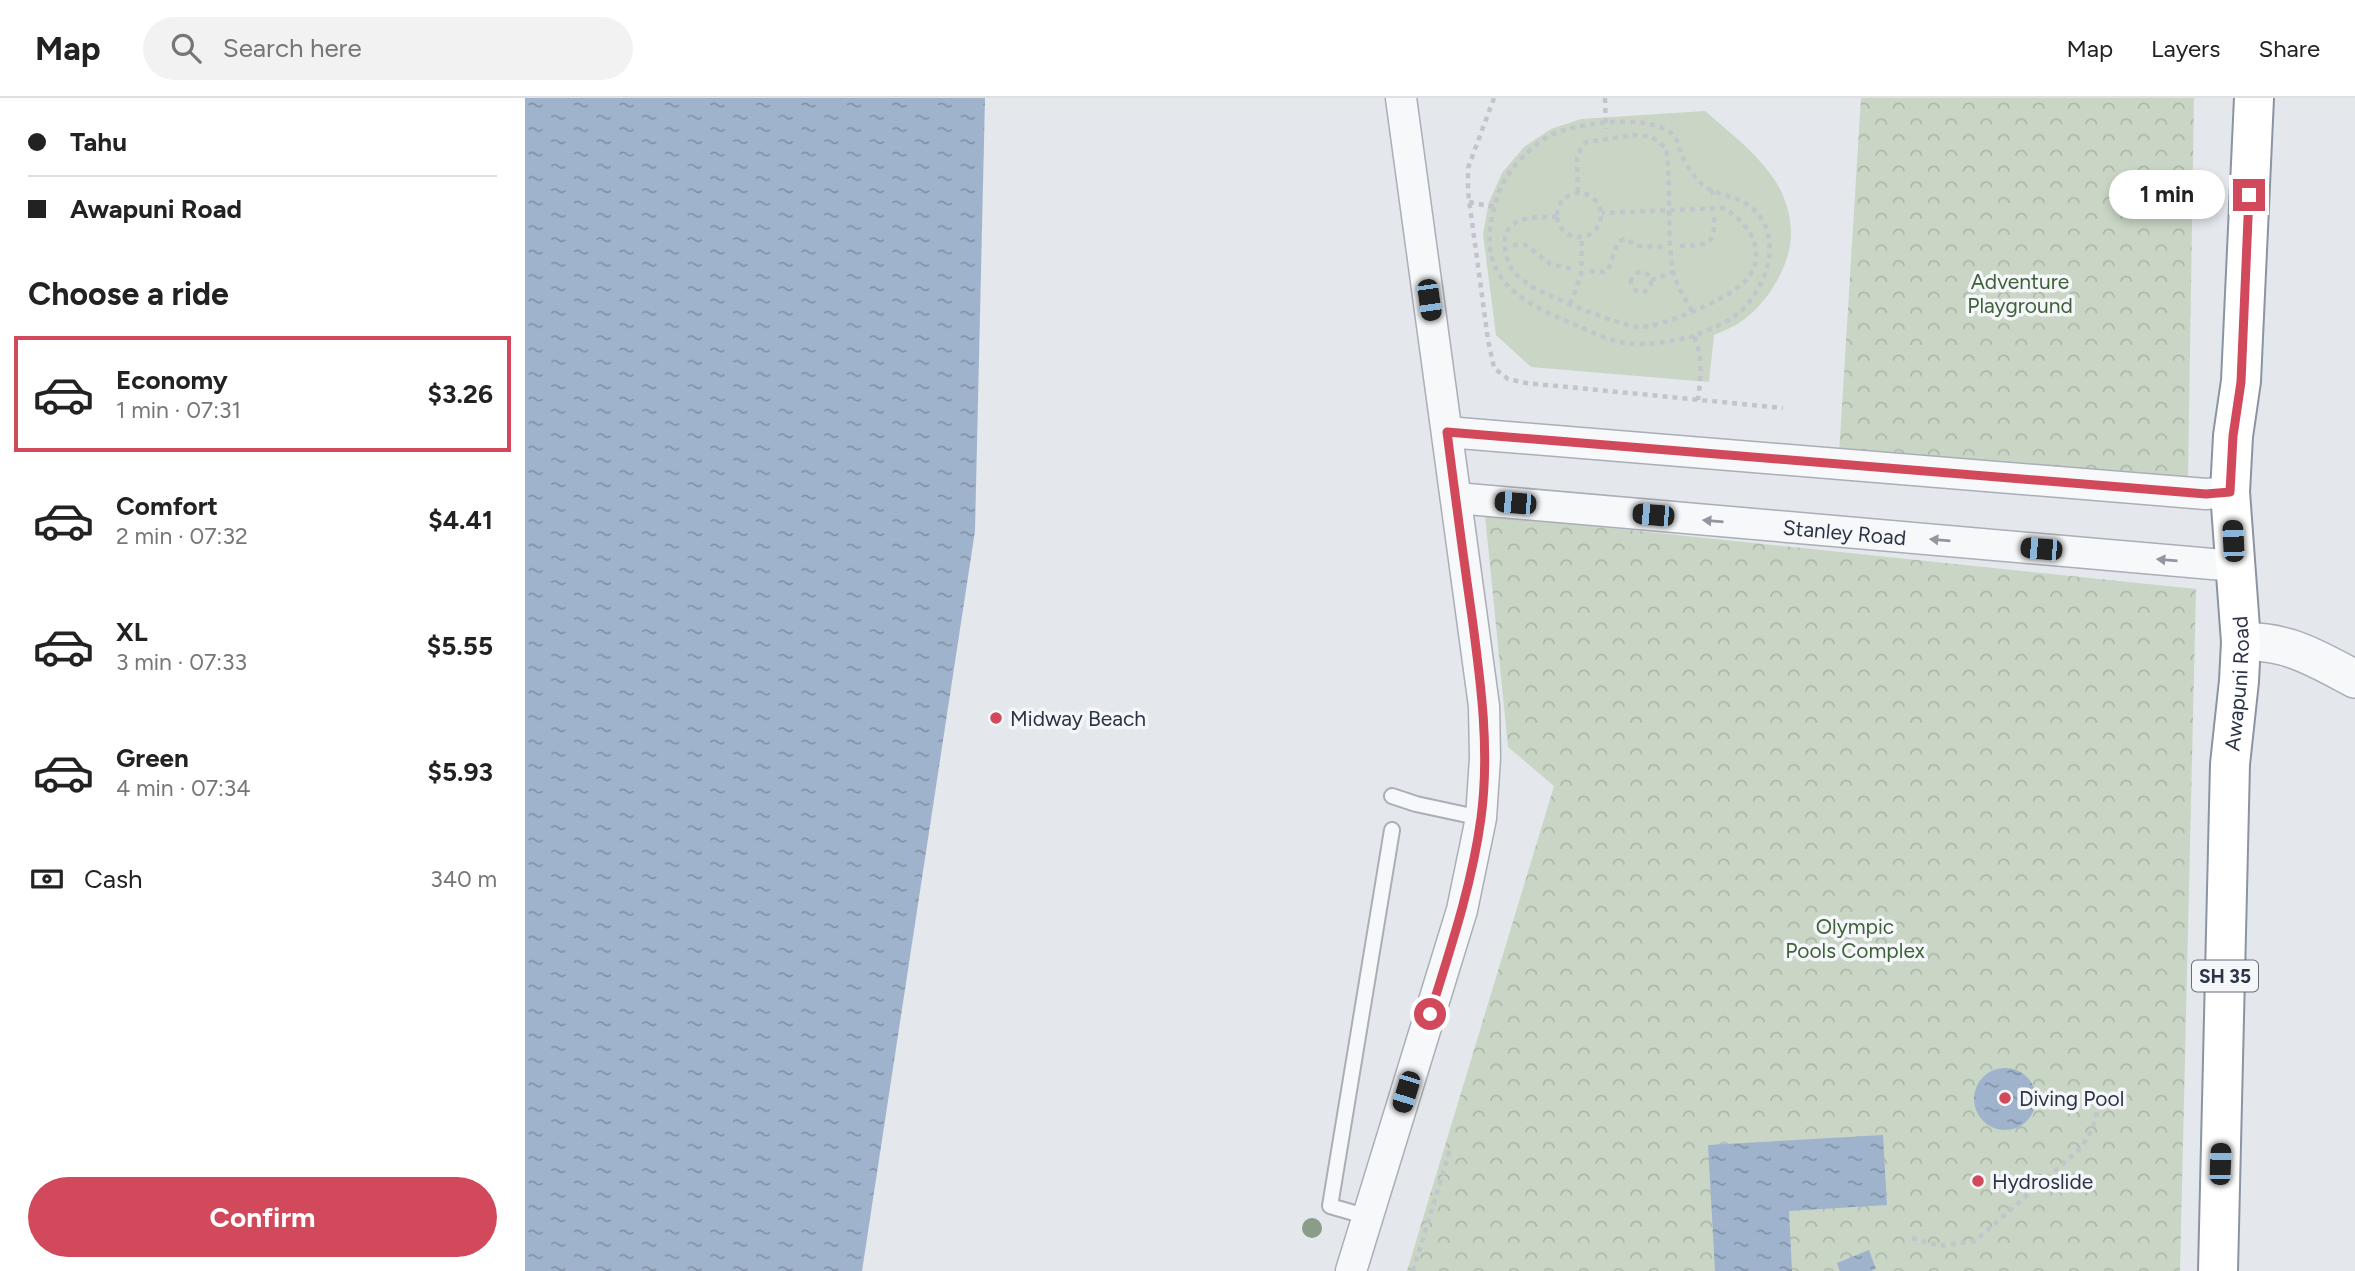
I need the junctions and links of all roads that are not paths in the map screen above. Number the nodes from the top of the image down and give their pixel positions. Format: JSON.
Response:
{"nodes":[{"id":1,"x":1401,"y":98,"type":"edge"},
{"id":2,"x":2254,"y":98,"type":"edge"},
{"id":3,"x":1447,"y":432,"type":"junction"},
{"id":4,"x":2230,"y":492,"type":"junction"},
{"id":5,"x":1455,"y":498,"type":"junction"},
{"id":6,"x":2235,"y":566,"type":"junction"},
{"id":7,"x":2241,"y":642,"type":"junction"},
{"id":8,"x":2355,"y":679,"type":"edge"},
{"id":9,"x":1392,"y":796,"type":"dead end"},
{"id":10,"x":1481,"y":818,"type":"junction"},
{"id":11,"x":1392,"y":830,"type":"dead end"},
{"id":12,"x":1368,"y":1217,"type":"junction"},
{"id":13,"x":1351,"y":1271,"type":"edge"},
{"id":14,"x":2218,"y":1271,"type":"edge"}],
"edges":[{"from":1,"to":3,"type":"street"},
{"from":2,"to":4,"type":"highway","name":"Awapuni Road","number":"SH 35"},
{"from":3,"to":4,"type":"street"},
{"from":3,"to":5,"type":"street"},
{"from":4,"to":6,"type":"highway","name":"Awapuni Road","number":"SH 35"},
{"from":6,"to":5,"type":"street","name":"Stanley Road","one_way":true},
{"from":5,"to":10,"type":"street"},
{"from":6,"to":7,"type":"highway","name":"Awapuni Road","number":"SH 35"},
{"from":7,"to":8,"type":"street"},
{"from":7,"to":14,"type":"highway","name":"Awapuni Road","number":"SH 35"},
{"from":9,"to":10,"type":"lane"},
{"from":10,"to":12,"type":"street"},
{"from":11,"to":12,"type":"lane"},
{"from":12,"to":13,"type":"street"}]}
